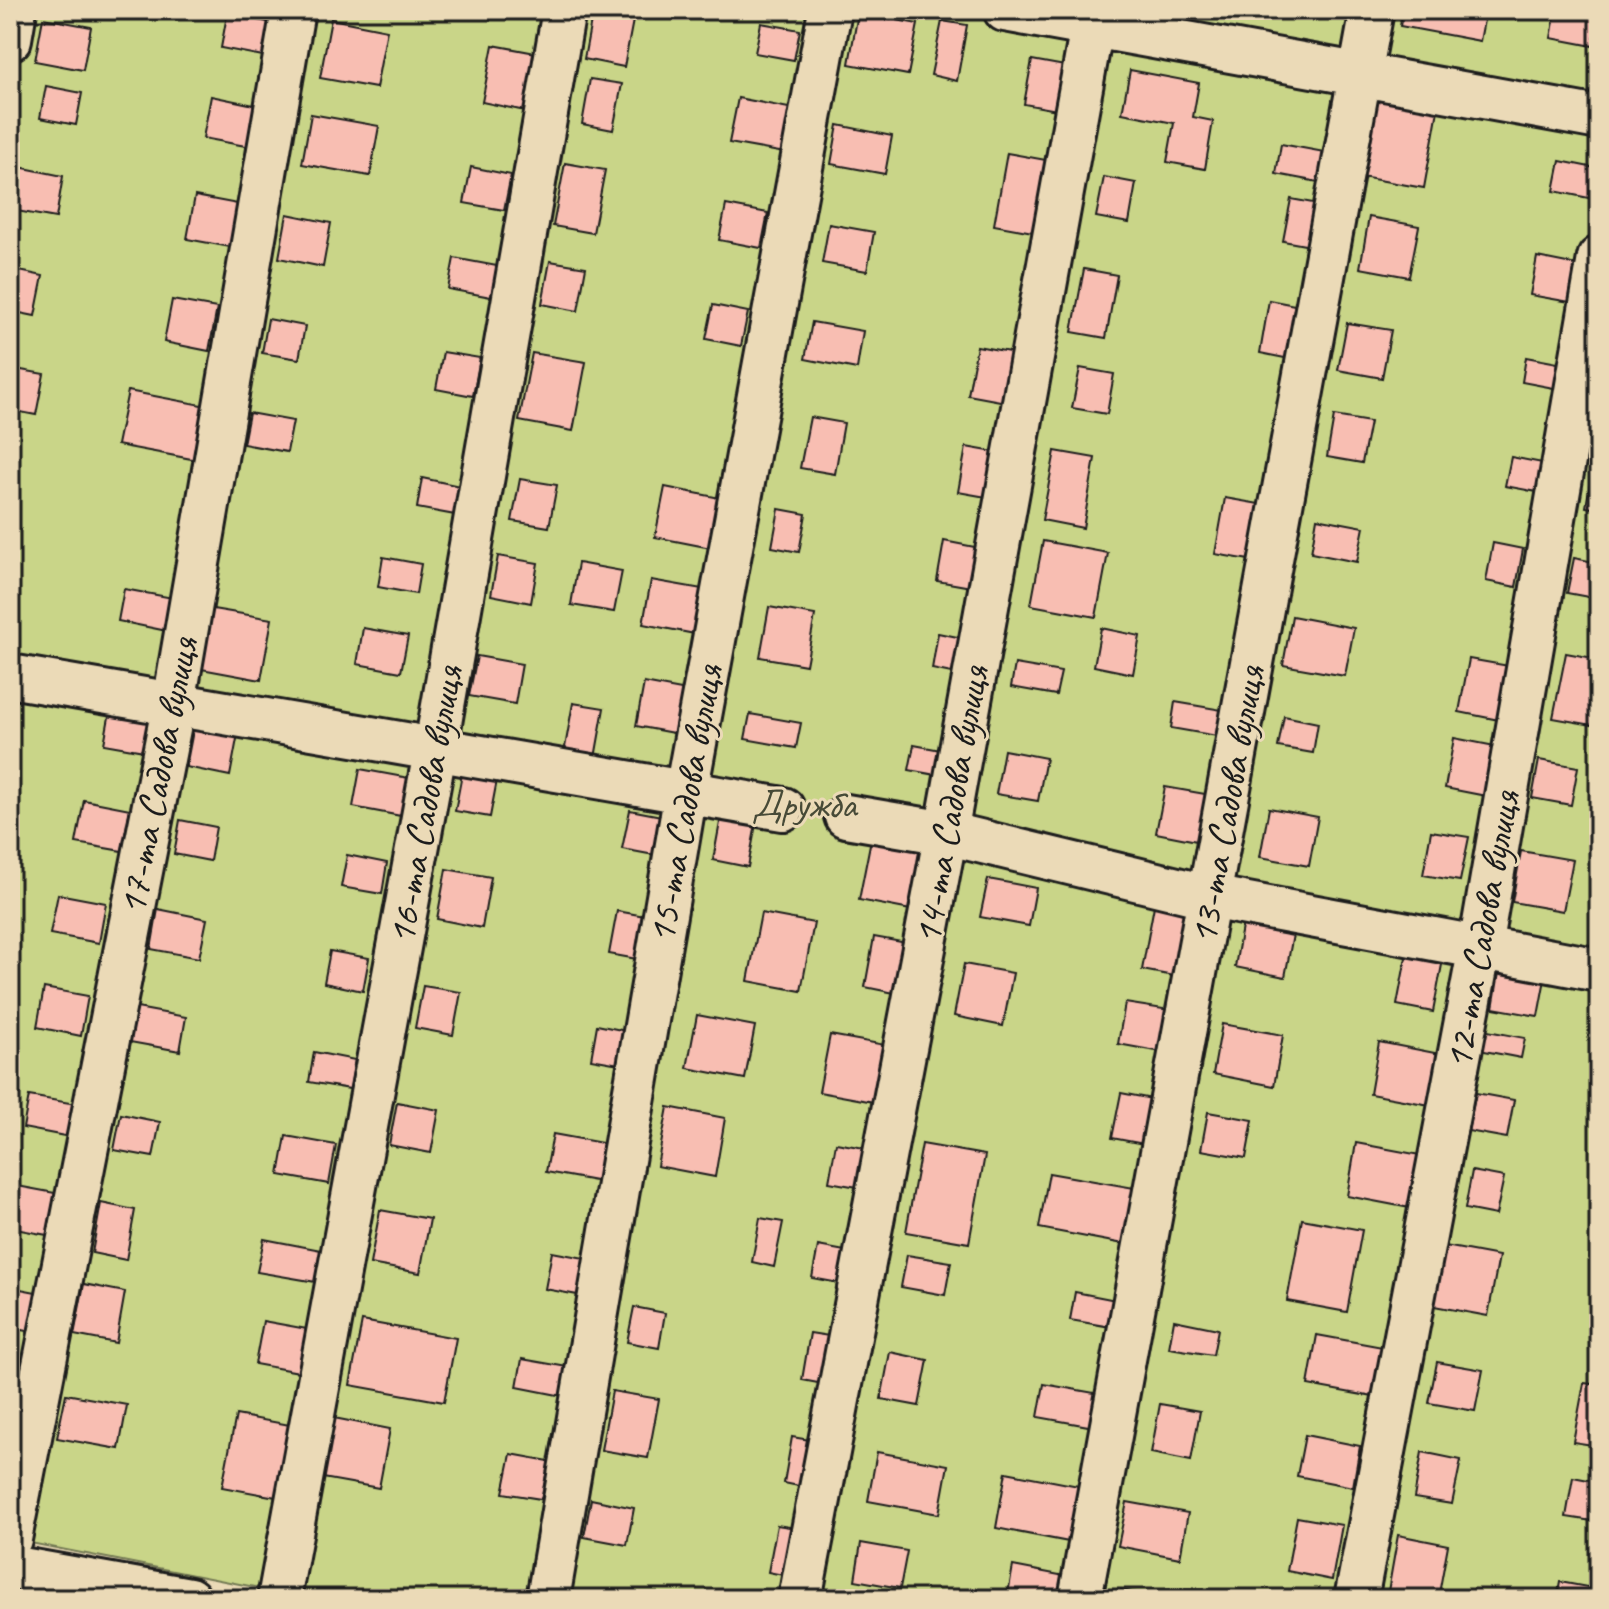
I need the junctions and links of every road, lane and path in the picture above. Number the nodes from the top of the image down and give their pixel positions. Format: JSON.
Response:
{"nodes":[{"id":1,"x":15,"y":10,"type":"edge"},
{"id":2,"x":293,"y":10,"type":"edge"},
{"id":3,"x":564,"y":10,"type":"edge"},
{"id":4,"x":830,"y":10,"type":"edge"},
{"id":5,"x":1005,"y":10,"type":"edge"},
{"id":6,"x":1372,"y":10,"type":"edge"},
{"id":7,"x":1094,"y":19,"type":"edge"},
{"id":8,"x":10,"y":39,"type":"edge"},
{"id":9,"x":1360,"y":76,"type":"junction"},
{"id":10,"x":1599,"y":118,"type":"edge"},
{"id":11,"x":1599,"y":258,"type":"edge"},
{"id":12,"x":10,"y":676,"type":"edge"},
{"id":13,"x":174,"y":703,"type":"junction"},
{"id":14,"x":435,"y":752,"type":"junction"},
{"id":15,"x":686,"y":792,"type":"junction"},
{"id":16,"x":783,"y":809,"type":"dead end"},
{"id":17,"x":846,"y":816,"type":"dead end"},
{"id":18,"x":946,"y":833,"type":"junction"},
{"id":19,"x":1210,"y":897,"type":"junction"},
{"id":20,"x":1480,"y":947,"type":"junction"},
{"id":21,"x":1599,"y":970,"type":"edge"},
{"id":22,"x":10,"y":1539,"type":"edge"},
{"id":23,"x":10,"y":1567,"type":"edge"},
{"id":24,"x":189,"y":1599,"type":"edge"},
{"id":25,"x":279,"y":1599,"type":"edge"},
{"id":26,"x":548,"y":1599,"type":"edge"},
{"id":27,"x":800,"y":1599,"type":"edge"},
{"id":28,"x":1080,"y":1599,"type":"edge"},
{"id":29,"x":1356,"y":1599,"type":"edge"}],
"edges":[{"from":1,"to":8,"type":"street"},
{"from":2,"to":13,"type":"street","name":"17-та Садова вулиця"},
{"from":3,"to":14,"type":"street","name":"16-та Садова вулиця"},
{"from":4,"to":15,"type":"street","name":"15-та Садова вулиця"},
{"from":5,"to":7,"type":"street"},
{"from":6,"to":9,"type":"street","name":"13-та Садова вулиця"},
{"from":7,"to":9,"type":"street"},
{"from":7,"to":18,"type":"street","name":"14-та Садова вулиця"},
{"from":9,"to":10,"type":"street"},
{"from":9,"to":19,"type":"street","name":"13-та Садова вулиця"},
{"from":11,"to":20,"type":"street","name":"12-та Садова вулиця"},
{"from":12,"to":13,"type":"street"},
{"from":13,"to":14,"type":"street"},
{"from":13,"to":22,"type":"street","name":"17-та Садова вулиця"},
{"from":14,"to":15,"type":"street"},
{"from":14,"to":25,"type":"street","name":"16-та Садова вулиця"},
{"from":15,"to":16,"type":"street"},
{"from":15,"to":26,"type":"street","name":"15-та Садова вулиця"},
{"from":17,"to":18,"type":"street"},
{"from":18,"to":19,"type":"street"},
{"from":18,"to":27,"type":"street","name":"14-та Садова вулиця"},
{"from":19,"to":20,"type":"street"},
{"from":19,"to":28,"type":"street","name":"13-та Садова вулиця"},
{"from":20,"to":21,"type":"street"},
{"from":20,"to":29,"type":"street","name":"12-та Садова вулиця"},
{"from":23,"to":24,"type":"street"}]}
